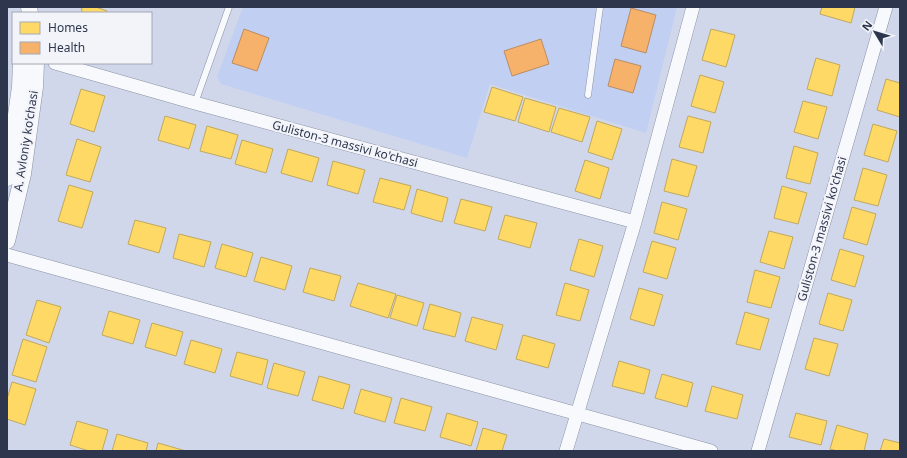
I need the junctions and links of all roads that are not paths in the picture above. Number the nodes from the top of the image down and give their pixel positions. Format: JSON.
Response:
{"nodes":[{"id":1,"x":229,"y":7,"type":"edge"},
{"id":2,"x":600,"y":7,"type":"edge"},
{"id":3,"x":693,"y":7,"type":"edge"},
{"id":4,"x":886,"y":7,"type":"edge"},
{"id":5,"x":21,"y":64,"type":"edge"},
{"id":6,"x":36,"y":64,"type":"edge"},
{"id":7,"x":59,"y":64,"type":"edge"},
{"id":8,"x":588,"y":95,"type":"dead end"},
{"id":9,"x":195,"y":103,"type":"junction"},
{"id":10,"x":7,"y":178,"type":"edge"},
{"id":11,"x":636,"y":222,"type":"junction"},
{"id":12,"x":7,"y":241,"type":"edge"},
{"id":13,"x":7,"y":255,"type":"edge"},
{"id":14,"x":577,"y":414,"type":"junction"},
{"id":15,"x":566,"y":451,"type":"edge"},
{"id":16,"x":711,"y":451,"type":"edge"},
{"id":17,"x":758,"y":451,"type":"edge"}],
"edges":[{"from":1,"to":9,"type":"lane"},
{"from":2,"to":8,"type":"lane"},
{"from":3,"to":11,"type":"street"},
{"from":4,"to":17,"type":"street","name":"Guliston-3 massivi ko'chasi"},
{"from":5,"to":10,"type":"street","name":"A. Avloniy ko'chasi"},
{"from":6,"to":12,"type":"street","name":"A. Avloniy ko'chasi"},
{"from":7,"to":9,"type":"street","name":"Guliston-3 massivi ko'chasi"},
{"from":9,"to":11,"type":"street","name":"Guliston-3 massivi ko'chasi"},
{"from":11,"to":14,"type":"street"},
{"from":13,"to":14,"type":"street"},
{"from":14,"to":15,"type":"street"},
{"from":14,"to":16,"type":"street"}]}
